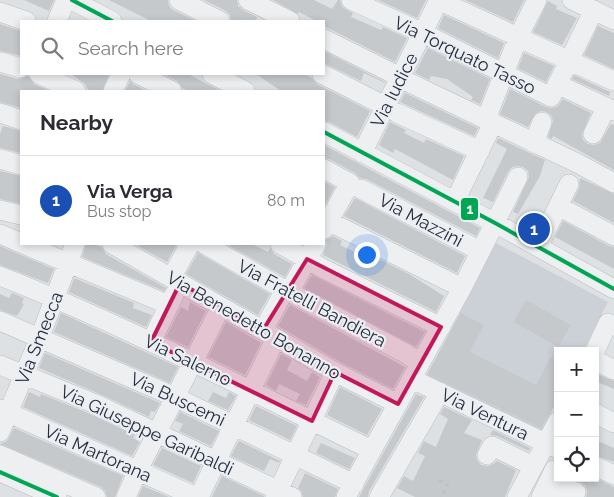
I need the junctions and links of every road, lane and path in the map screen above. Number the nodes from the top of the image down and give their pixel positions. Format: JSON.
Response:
{"nodes":[{"id":1,"x":66,"y":0,"type":"edge"},
{"id":2,"x":72,"y":0,"type":"edge"},
{"id":3,"x":179,"y":0,"type":"edge"},
{"id":4,"x":248,"y":0,"type":"edge"},
{"id":5,"x":351,"y":0,"type":"edge"},
{"id":6,"x":439,"y":0,"type":"edge"},
{"id":7,"x":537,"y":0,"type":"edge"},
{"id":8,"x":572,"y":0,"type":"edge"},
{"id":9,"x":594,"y":10,"type":"junction"},
{"id":10,"x":0,"y":12,"type":"edge"},
{"id":11,"x":23,"y":20,"type":"edge"},
{"id":12,"x":57,"y":20,"type":"edge"},
{"id":13,"x":110,"y":20,"type":"edge"},
{"id":14,"x":218,"y":20,"type":"edge"},
{"id":15,"x":288,"y":20,"type":"edge"},
{"id":16,"x":614,"y":20,"type":"edge"},
{"id":17,"x":423,"y":32,"type":"junction"},
{"id":18,"x":325,"y":40,"type":"edge"},
{"id":19,"x":519,"y":42,"type":"junction"},
{"id":20,"x":568,"y":60,"type":"junction"},
{"id":21,"x":0,"y":62,"type":"edge"},
{"id":22,"x":20,"y":68,"type":"edge"},
{"id":23,"x":41,"y":75,"type":"edge"},
{"id":24,"x":121,"y":75,"type":"edge"},
{"id":25,"x":140,"y":75,"type":"edge"},
{"id":26,"x":214,"y":75,"type":"edge"},
{"id":27,"x":324,"y":75,"type":"edge"},
{"id":28,"x":504,"y":75,"type":"junction"},
{"id":29,"x":405,"y":80,"type":"junction"},
{"id":30,"x":614,"y":81,"type":"edge"},
{"id":31,"x":74,"y":90,"type":"edge"},
{"id":32,"x":113,"y":90,"type":"edge"},
{"id":33,"x":170,"y":90,"type":"edge"},
{"id":34,"x":243,"y":90,"type":"edge"},
{"id":35,"x":554,"y":90,"type":"junction"},
{"id":36,"x":610,"y":109,"type":"edge"},
{"id":37,"x":391,"y":110,"type":"junction"},
{"id":38,"x":0,"y":113,"type":"edge"},
{"id":39,"x":20,"y":120,"type":"edge"},
{"id":40,"x":542,"y":122,"type":"dead end"},
{"id":41,"x":492,"y":123,"type":"junction"},
{"id":42,"x":325,"y":133,"type":"edge"},
{"id":43,"x":593,"y":134,"type":"dead end"},
{"id":44,"x":534,"y":143,"type":"junction"},
{"id":45,"x":480,"y":150,"type":"junction"},
{"id":46,"x":362,"y":153,"type":"junction"},
{"id":47,"x":0,"y":159,"type":"edge"},
{"id":48,"x":20,"y":165,"type":"edge"},
{"id":49,"x":325,"y":170,"type":"edge"},
{"id":50,"x":518,"y":177,"type":"dead end"},
{"id":51,"x":614,"y":183,"type":"edge"},
{"id":52,"x":569,"y":184,"type":"dead end"},
{"id":53,"x":356,"y":186,"type":"junction"},
{"id":54,"x":455,"y":201,"type":"junction"},
{"id":55,"x":558,"y":206,"type":"junction"},
{"id":56,"x":0,"y":210,"type":"edge"},
{"id":57,"x":20,"y":216,"type":"edge"},
{"id":58,"x":325,"y":223,"type":"edge"},
{"id":59,"x":495,"y":223,"type":"junction"},
{"id":60,"x":0,"y":234,"type":"edge"},
{"id":61,"x":614,"y":236,"type":"edge"},
{"id":62,"x":20,"y":243,"type":"edge"},
{"id":63,"x":25,"y":245,"type":"edge"},
{"id":64,"x":75,"y":245,"type":"edge"},
{"id":65,"x":114,"y":245,"type":"edge"},
{"id":66,"x":190,"y":245,"type":"edge"},
{"id":67,"x":206,"y":245,"type":"edge"},
{"id":68,"x":285,"y":245,"type":"edge"},
{"id":69,"x":538,"y":247,"type":"junction"},
{"id":70,"x":312,"y":251,"type":"edge"},
{"id":71,"x":480,"y":251,"type":"junction"},
{"id":72,"x":68,"y":262,"type":"junction"},
{"id":73,"x":0,"y":276,"type":"edge"},
{"id":74,"x":176,"y":280,"type":"junction"},
{"id":75,"x":462,"y":288,"type":"junction"},
{"id":76,"x":614,"y":289,"type":"edge"},
{"id":77,"x":287,"y":291,"type":"junction"},
{"id":78,"x":55,"y":298,"type":"junction"},
{"id":79,"x":169,"y":306,"type":"junction"},
{"id":80,"x":221,"y":307,"type":"junction"},
{"id":81,"x":0,"y":321,"type":"edge"},
{"id":82,"x":611,"y":324,"type":"edge"},
{"id":83,"x":441,"y":327,"type":"junction"},
{"id":84,"x":270,"y":334,"type":"junction"},
{"id":85,"x":40,"y":337,"type":"junction"},
{"id":86,"x":151,"y":342,"type":"junction"},
{"id":87,"x":597,"y":347,"type":"edge"},
{"id":88,"x":193,"y":362,"type":"junction"},
{"id":89,"x":599,"y":362,"type":"edge"},
{"id":90,"x":0,"y":365,"type":"edge"},
{"id":91,"x":614,"y":370,"type":"edge"},
{"id":92,"x":416,"y":371,"type":"junction"},
{"id":93,"x":335,"y":372,"type":"junction"},
{"id":94,"x":24,"y":375,"type":"junction"},
{"id":95,"x":251,"y":391,"type":"junction"},
{"id":96,"x":440,"y":392,"type":"junction"},
{"id":97,"x":175,"y":397,"type":"junction"},
{"id":98,"x":398,"y":404,"type":"junction"},
{"id":99,"x":4,"y":411,"type":"edge"},
{"id":100,"x":599,"y":415,"type":"edge"},
{"id":101,"x":312,"y":421,"type":"junction"},
{"id":102,"x":614,"y":423,"type":"edge"},
{"id":103,"x":234,"y":426,"type":"junction"},
{"id":104,"x":0,"y":432,"type":"edge"},
{"id":105,"x":157,"y":433,"type":"junction"},
{"id":106,"x":552,"y":446,"type":"edge"},
{"id":107,"x":372,"y":450,"type":"junction"},
{"id":108,"x":0,"y":455,"type":"edge"},
{"id":109,"x":487,"y":455,"type":"dead end"},
{"id":110,"x":295,"y":456,"type":"junction"},
{"id":111,"x":217,"y":461,"type":"junction"},
{"id":112,"x":533,"y":466,"type":"junction"},
{"id":113,"x":599,"y":468,"type":"edge"},
{"id":114,"x":138,"y":470,"type":"junction"},
{"id":115,"x":0,"y":472,"type":"edge"},
{"id":116,"x":614,"y":474,"type":"edge"},
{"id":117,"x":439,"y":480,"type":"dead end"},
{"id":118,"x":566,"y":487,"type":"edge"},
{"id":119,"x":350,"y":490,"type":"edge"},
{"id":120,"x":519,"y":493,"type":"edge"},
{"id":121,"x":282,"y":495,"type":"edge"},
{"id":122,"x":383,"y":496,"type":"edge"},
{"id":123,"x":57,"y":497,"type":"edge"},
{"id":124,"x":96,"y":497,"type":"edge"},
{"id":125,"x":126,"y":497,"type":"edge"},
{"id":126,"x":198,"y":497,"type":"edge"},
{"id":127,"x":441,"y":497,"type":"edge"},
{"id":128,"x":540,"y":497,"type":"edge"}],
"edges":[{"from":1,"to":12,"type":"street"},
{"from":2,"to":13,"type":"street"},
{"from":3,"to":14,"type":"street"},
{"from":4,"to":15,"type":"street"},
{"from":5,"to":17,"type":"street","name":"Via Torquato Tasso"},
{"from":6,"to":17,"type":"street","name":"Via Iudice"},
{"from":6,"to":19,"type":"street"},
{"from":7,"to":19,"type":"street"},
{"from":8,"to":9,"type":"street"},
{"from":9,"to":16,"type":"street"},
{"from":9,"to":20,"type":"street"},
{"from":10,"to":11,"type":"street"},
{"from":17,"to":28,"type":"street","name":"Via Torquato Tasso"},
{"from":17,"to":29,"type":"street","name":"Via Iudice"},
{"from":18,"to":29,"type":"street"},
{"from":19,"to":20,"type":"street"},
{"from":19,"to":28,"type":"street"},
{"from":20,"to":30,"type":"street"},
{"from":20,"to":35,"type":"street"},
{"from":21,"to":22,"type":"street"},
{"from":23,"to":31,"type":"street"},
{"from":24,"to":32,"type":"street"},
{"from":25,"to":33,"type":"street"},
{"from":26,"to":34,"type":"street"},
{"from":27,"to":37,"type":"street"},
{"from":28,"to":35,"type":"street","name":"Via Torquato Tasso"},
{"from":28,"to":41,"type":"street"},
{"from":29,"to":37,"type":"street","name":"Via Iudice"},
{"from":29,"to":41,"type":"street"},
{"from":35,"to":36,"type":"street","name":"Via Torquato Tasso"},
{"from":36,"to":43,"type":"street"},
{"from":37,"to":45,"type":"street"},
{"from":37,"to":46,"type":"street","name":"Via Iudice"},
{"from":38,"to":39,"type":"street"},
{"from":40,"to":44,"type":"street"},
{"from":41,"to":44,"type":"street"},
{"from":41,"to":45,"type":"street"},
{"from":42,"to":46,"type":"street"},
{"from":44,"to":51,"type":"street"},
{"from":45,"to":54,"type":"street"},
{"from":46,"to":54,"type":"street"},
{"from":47,"to":48,"type":"street"},
{"from":49,"to":53,"type":"street","name":"Via Mazzini"},
{"from":50,"to":59,"type":"street"},
{"from":52,"to":55,"type":"street"},
{"from":53,"to":58,"type":"street"},
{"from":53,"to":71,"type":"street","name":"Via Mazzini"},
{"from":54,"to":59,"type":"street"},
{"from":55,"to":61,"type":"street"},
{"from":55,"to":69,"type":"street"},
{"from":56,"to":57,"type":"street"},
{"from":58,"to":75,"type":"street"},
{"from":59,"to":69,"type":"street"},
{"from":59,"to":71,"type":"street"},
{"from":60,"to":62,"type":"street"},
{"from":63,"to":72,"type":"street"},
{"from":64,"to":72,"type":"street","name":"Via Smecca"},
{"from":65,"to":74,"type":"street","name":"Via Benedetto Bonanno"},
{"from":66,"to":74,"type":"street"},
{"from":67,"to":77,"type":"street","name":"Via Fratelli Bandiera"},
{"from":68,"to":70,"type":"street"},
{"from":69,"to":76,"type":"street"},
{"from":70,"to":77,"type":"street"},
{"from":70,"to":83,"type":"street"},
{"from":71,"to":75,"type":"street"},
{"from":72,"to":78,"type":"street","name":"Via Smecca"},
{"from":72,"to":79,"type":"street"},
{"from":73,"to":78,"type":"street","name":"Via Salerno"},
{"from":74,"to":79,"type":"street"},
{"from":74,"to":80,"type":"street","name":"Via Benedetto Bonanno"},
{"from":75,"to":83,"type":"street"},
{"from":77,"to":84,"type":"street"},
{"from":77,"to":92,"type":"street","name":"Via Fratelli Bandiera"},
{"from":78,"to":85,"type":"street","name":"Via Smecca"},
{"from":78,"to":86,"type":"street","name":"Via Salerno"},
{"from":79,"to":86,"type":"street"},
{"from":80,"to":84,"type":"street","name":"Via Benedetto Bonanno"},
{"from":80,"to":88,"type":"street"},
{"from":81,"to":85,"type":"street","name":"Via Buscemi"},
{"from":82,"to":87,"type":"street"},
{"from":83,"to":92,"type":"street"},
{"from":84,"to":93,"type":"street","name":"Via Benedetto Bonanno"},
{"from":84,"to":95,"type":"street"},
{"from":85,"to":94,"type":"street","name":"Via Smecca"},
{"from":85,"to":97,"type":"street","name":"Via Buscemi"},
{"from":86,"to":88,"type":"street","name":"Via Salerno"},
{"from":88,"to":95,"type":"street","name":"Via Salerno"},
{"from":88,"to":97,"type":"street"},
{"from":89,"to":91,"type":"street"},
{"from":90,"to":94,"type":"street","name":"Via Giuseppe Garibaldi"},
{"from":92,"to":96,"type":"street","name":"Via Ventura"},
{"from":92,"to":98,"type":"street"},
{"from":93,"to":98,"type":"street","name":"Via Benedetto Bonanno"},
{"from":93,"to":101,"type":"street"},
{"from":94,"to":99,"type":"street","name":"Via Smecca"},
{"from":94,"to":105,"type":"street","name":"Via Giuseppe Garibaldi"},
{"from":95,"to":101,"type":"street","name":"Via Salerno"},
{"from":95,"to":103,"type":"street"},
{"from":96,"to":106,"type":"street","name":"Via Ventura"},
{"from":96,"to":122,"type":"street"},
{"from":97,"to":103,"type":"street","name":"Via Buscemi"},
{"from":97,"to":105,"type":"street"},
{"from":98,"to":107,"type":"street"},
{"from":99,"to":104,"type":"street","name":"Via Smecca"},
{"from":99,"to":114,"type":"street","name":"Via Martorana"},
{"from":100,"to":102,"type":"street"},
{"from":101,"to":107,"type":"street","name":"Via Salerno"},
{"from":101,"to":110,"type":"street"},
{"from":103,"to":110,"type":"street","name":"Via Buscemi"},
{"from":103,"to":111,"type":"street"},
{"from":105,"to":111,"type":"street","name":"Via Giuseppe Garibaldi"},
{"from":105,"to":114,"type":"street"},
{"from":106,"to":112,"type":"street"},
{"from":107,"to":119,"type":"street"},
{"from":108,"to":124,"type":"street"},
{"from":109,"to":112,"type":"street"},
{"from":110,"to":119,"type":"street","name":"Via Buscemi"},
{"from":110,"to":121,"type":"street"},
{"from":111,"to":121,"type":"street","name":"Via Giuseppe Garibaldi"},
{"from":111,"to":126,"type":"street"},
{"from":112,"to":120,"type":"street"},
{"from":113,"to":116,"type":"street"},
{"from":114,"to":125,"type":"street"},
{"from":114,"to":126,"type":"street","name":"Via Martorana"},
{"from":115,"to":123,"type":"street"},
{"from":117,"to":127,"type":"path"},
{"from":118,"to":128,"type":"street"},
{"from":120,"to":128,"type":"street"}]}
